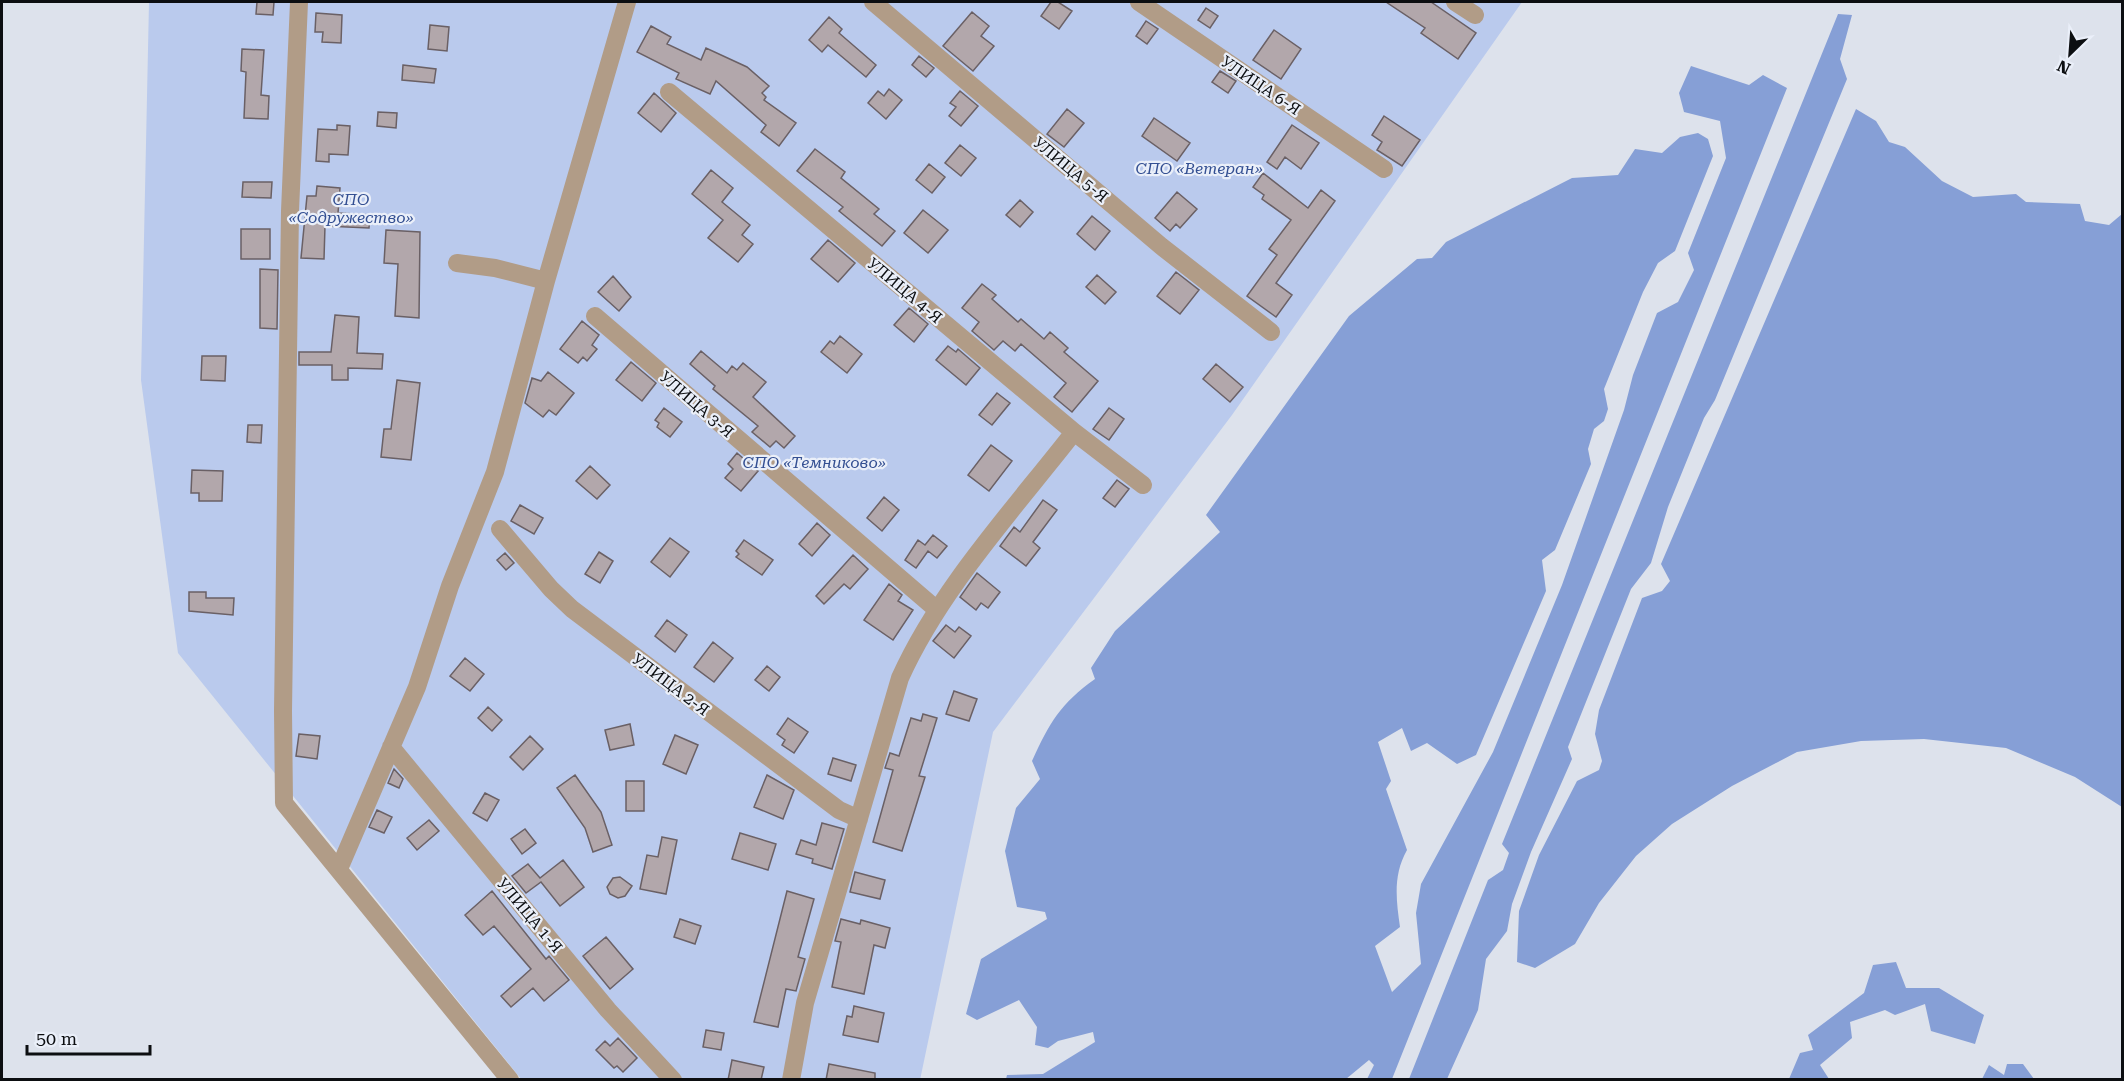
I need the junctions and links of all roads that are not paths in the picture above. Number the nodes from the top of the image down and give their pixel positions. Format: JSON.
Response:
{"nodes":[{"id":1,"x":299,"y":2,"type":"edge"},
{"id":2,"x":627,"y":2,"type":"edge"},
{"id":3,"x":873,"y":2,"type":"edge"},
{"id":4,"x":1139,"y":2,"type":"edge"},
{"id":5,"x":1455,"y":2,"type":"edge"},
{"id":6,"x":1475,"y":15,"type":"dead end"},
{"id":7,"x":669,"y":92,"type":"dead end"},
{"id":8,"x":1384,"y":169,"type":"dead end"},
{"id":9,"x":457,"y":263,"type":"dead end"},
{"id":10,"x":546,"y":281,"type":"junction"},
{"id":11,"x":595,"y":316,"type":"dead end"},
{"id":12,"x":1271,"y":332,"type":"dead end"},
{"id":13,"x":1074,"y":432,"type":"junction"},
{"id":14,"x":1143,"y":485,"type":"dead end"},
{"id":15,"x":500,"y":529,"type":"dead end"},
{"id":16,"x":936,"y":609,"type":"junction"},
{"id":17,"x":391,"y":747,"type":"junction"},
{"id":18,"x":859,"y":819,"type":"junction"},
{"id":19,"x":339,"y":869,"type":"junction"},
{"id":20,"x":510,"y":1080,"type":"edge"},
{"id":21,"x":673,"y":1080,"type":"edge"},
{"id":22,"x":791,"y":1080,"type":"edge"}],
"edges":[{"from":1,"to":19,"type":"street"},
{"from":2,"to":10,"type":"street"},
{"from":3,"to":12,"type":"street","name":"УЛИЦА 5-Я"},
{"from":4,"to":8,"type":"street","name":"УЛИЦА 6-Я"},
{"from":5,"to":6,"type":"street"},
{"from":7,"to":13,"type":"street","name":"УЛИЦА 4-Я"},
{"from":9,"to":10,"type":"street"},
{"from":10,"to":17,"type":"street"},
{"from":11,"to":16,"type":"street","name":"УЛИЦА 3-Я"},
{"from":13,"to":14,"type":"street","name":"УЛИЦА 4-Я"},
{"from":13,"to":16,"type":"street"},
{"from":15,"to":18,"type":"street","name":"УЛИЦА 2-Я"},
{"from":16,"to":18,"type":"street"},
{"from":17,"to":19,"type":"street"},
{"from":17,"to":21,"type":"street","name":"УЛИЦА 1-Я"},
{"from":18,"to":22,"type":"street"},
{"from":19,"to":20,"type":"street"}]}
